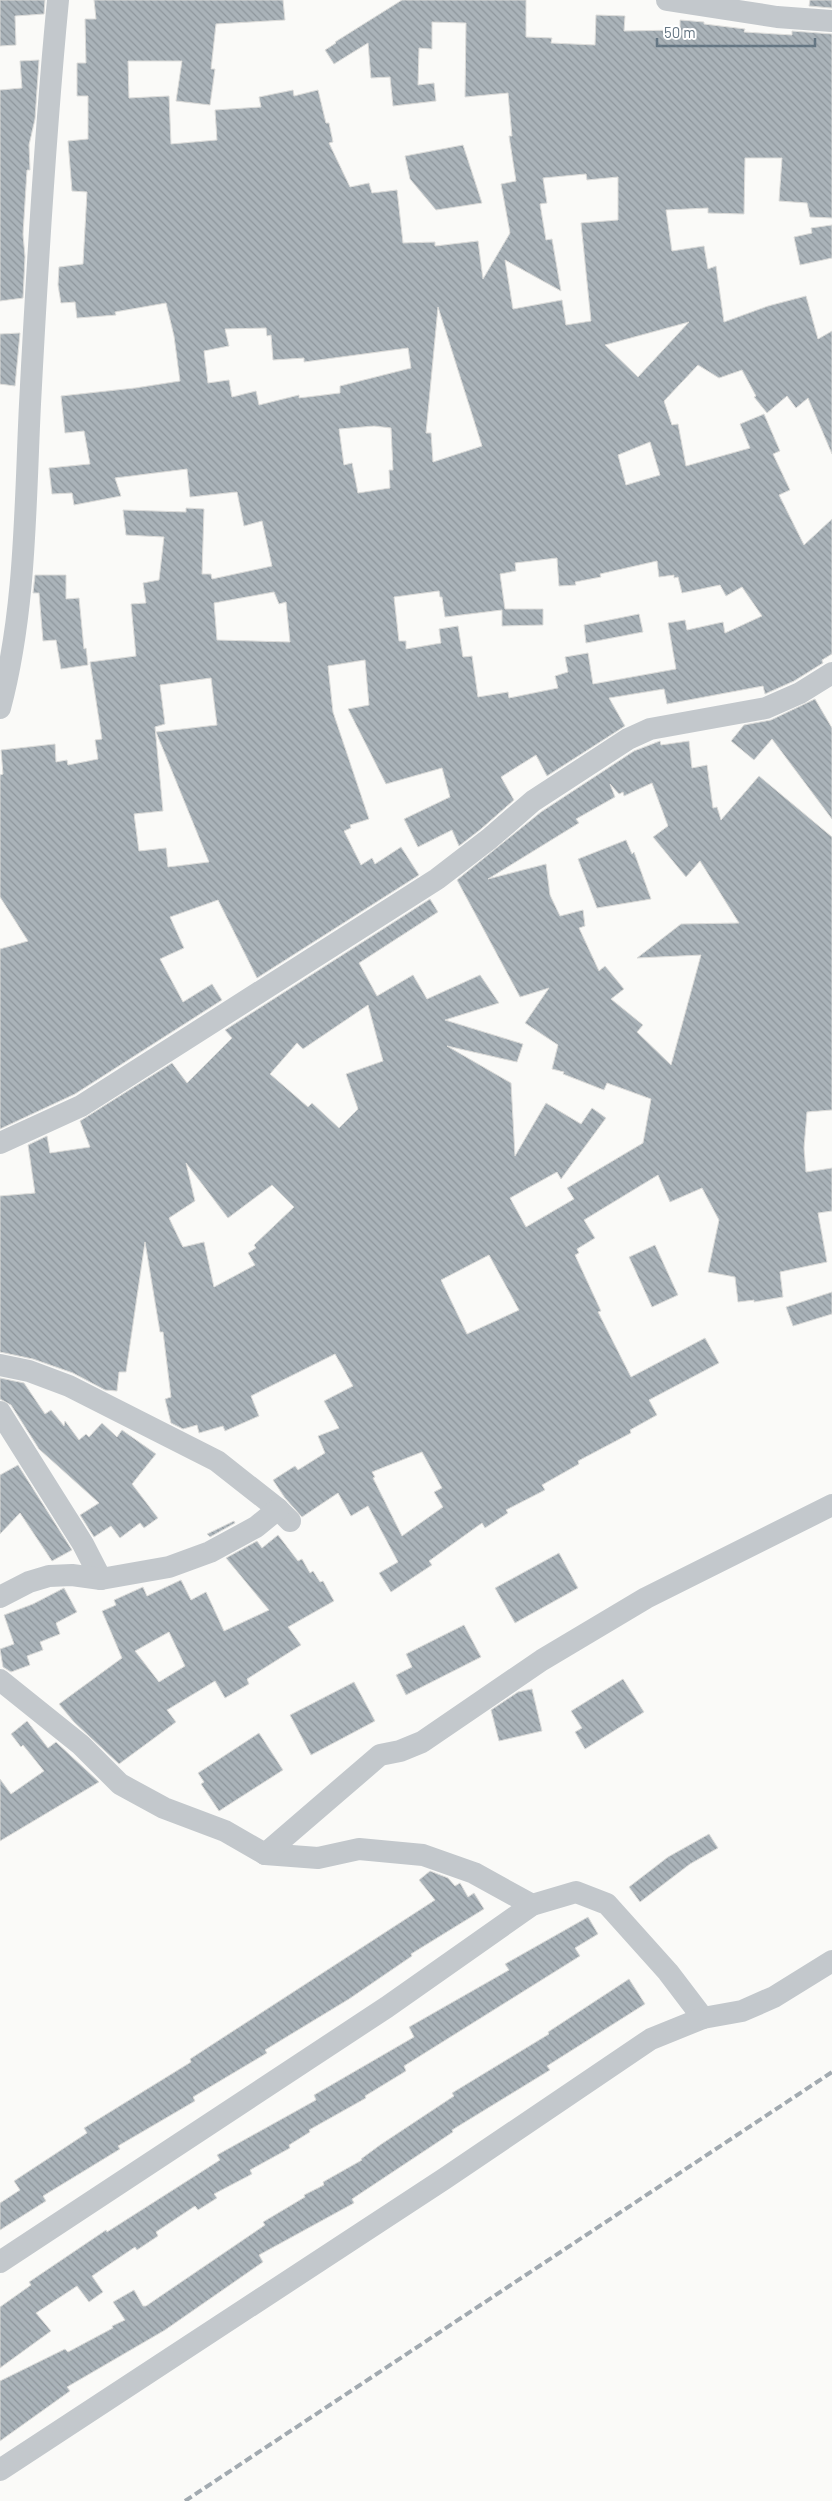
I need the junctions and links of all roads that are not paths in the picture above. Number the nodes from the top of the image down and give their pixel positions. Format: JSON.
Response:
{"nodes":[{"id":1,"x":58,"y":0,"type":"edge"},
{"id":2,"x":667,"y":0,"type":"edge"},
{"id":3,"x":832,"y":21,"type":"edge"},
{"id":4,"x":832,"y":673,"type":"edge"},
{"id":5,"x":0,"y":708,"type":"edge"},
{"id":6,"x":0,"y":1143,"type":"edge"},
{"id":7,"x":0,"y":1365,"type":"edge"},
{"id":8,"x":0,"y":1412,"type":"edge"},
{"id":9,"x":832,"y":1504,"type":"edge"},
{"id":10,"x":102,"y":1579,"type":"junction"},
{"id":11,"x":0,"y":1597,"type":"edge"},
{"id":12,"x":0,"y":1680,"type":"edge"},
{"id":13,"x":265,"y":1854,"type":"junction"},
{"id":14,"x":532,"y":1905,"type":"junction"},
{"id":15,"x":832,"y":1961,"type":"edge"},
{"id":16,"x":703,"y":2018,"type":"junction"},
{"id":17,"x":0,"y":2262,"type":"edge"},
{"id":18,"x":0,"y":2470,"type":"edge"}],
"edges":[{"from":1,"to":5,"type":"street"},
{"from":2,"to":3,"type":"street"},
{"from":4,"to":6,"type":"street"},
{"from":7,"to":10,"type":"street"},
{"from":8,"to":10,"type":"street"},
{"from":9,"to":13,"type":"street"},
{"from":10,"to":11,"type":"street"},
{"from":12,"to":13,"type":"street"},
{"from":13,"to":14,"type":"street"},
{"from":14,"to":16,"type":"street"},
{"from":14,"to":17,"type":"street"},
{"from":15,"to":16,"type":"street"},
{"from":16,"to":18,"type":"street"}]}
